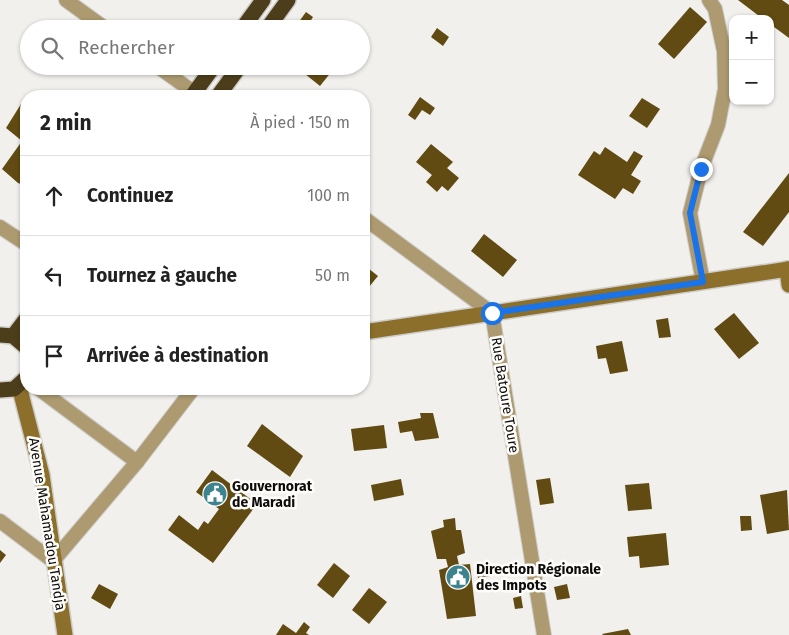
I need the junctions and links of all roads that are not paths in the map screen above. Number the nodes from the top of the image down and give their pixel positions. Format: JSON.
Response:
{"nodes":[{"id":1,"x":66,"y":0,"type":"edge"},
{"id":2,"x":263,"y":0,"type":"edge"},
{"id":3,"x":288,"y":0,"type":"edge"},
{"id":4,"x":714,"y":3,"type":"edge"},
{"id":5,"x":94,"y":20,"type":"edge"},
{"id":6,"x":249,"y":20,"type":"edge"},
{"id":7,"x":274,"y":20,"type":"edge"},
{"id":8,"x":169,"y":75,"type":"edge"},
{"id":9,"x":208,"y":75,"type":"edge"},
{"id":10,"x":233,"y":75,"type":"edge"},
{"id":11,"x":188,"y":90,"type":"edge"},
{"id":12,"x":198,"y":90,"type":"edge"},
{"id":13,"x":222,"y":90,"type":"edge"},
{"id":14,"x":370,"y":222,"type":"edge"},
{"id":15,"x":0,"y":227,"type":"edge"},
{"id":16,"x":20,"y":240,"type":"edge"},
{"id":17,"x":788,"y":272,"type":"edge"},
{"id":18,"x":703,"y":282,"type":"junction"},
{"id":19,"x":492,"y":313,"type":"junction"},
{"id":20,"x":370,"y":331,"type":"edge"},
{"id":21,"x":20,"y":383,"type":"edge"},
{"id":22,"x":0,"y":390,"type":"edge"},
{"id":23,"x":27,"y":395,"type":"edge"},
{"id":24,"x":47,"y":395,"type":"edge"},
{"id":25,"x":188,"y":395,"type":"edge"},
{"id":26,"x":137,"y":462,"type":"junction"},
{"id":27,"x":0,"y":521,"type":"edge"},
{"id":28,"x":53,"y":561,"type":"junction"},
{"id":29,"x":65,"y":635,"type":"edge"},
{"id":30,"x":544,"y":635,"type":"edge"}],
"edges":[{"from":1,"to":5,"type":"street"},
{"from":2,"to":6,"type":"highway"},
{"from":3,"to":7,"type":"highway"},
{"from":4,"to":18,"type":"street"},
{"from":8,"to":11,"type":"street"},
{"from":9,"to":12,"type":"highway"},
{"from":10,"to":13,"type":"highway"},
{"from":14,"to":19,"type":"street"},
{"from":15,"to":16,"type":"street"},
{"from":17,"to":18,"type":"street"},
{"from":18,"to":19,"type":"street"},
{"from":19,"to":20,"type":"street"},
{"from":19,"to":30,"type":"street","name":"Rue Batoure Toure"},
{"from":21,"to":22,"type":"highway"},
{"from":23,"to":28,"type":"street","name":"Avenue Mahamadou Tandja"},
{"from":24,"to":26,"type":"street"},
{"from":25,"to":26,"type":"street"},
{"from":26,"to":28,"type":"street"},
{"from":27,"to":28,"type":"street"},
{"from":28,"to":29,"type":"street","name":"Avenue Mahamadou Tandja"}]}
